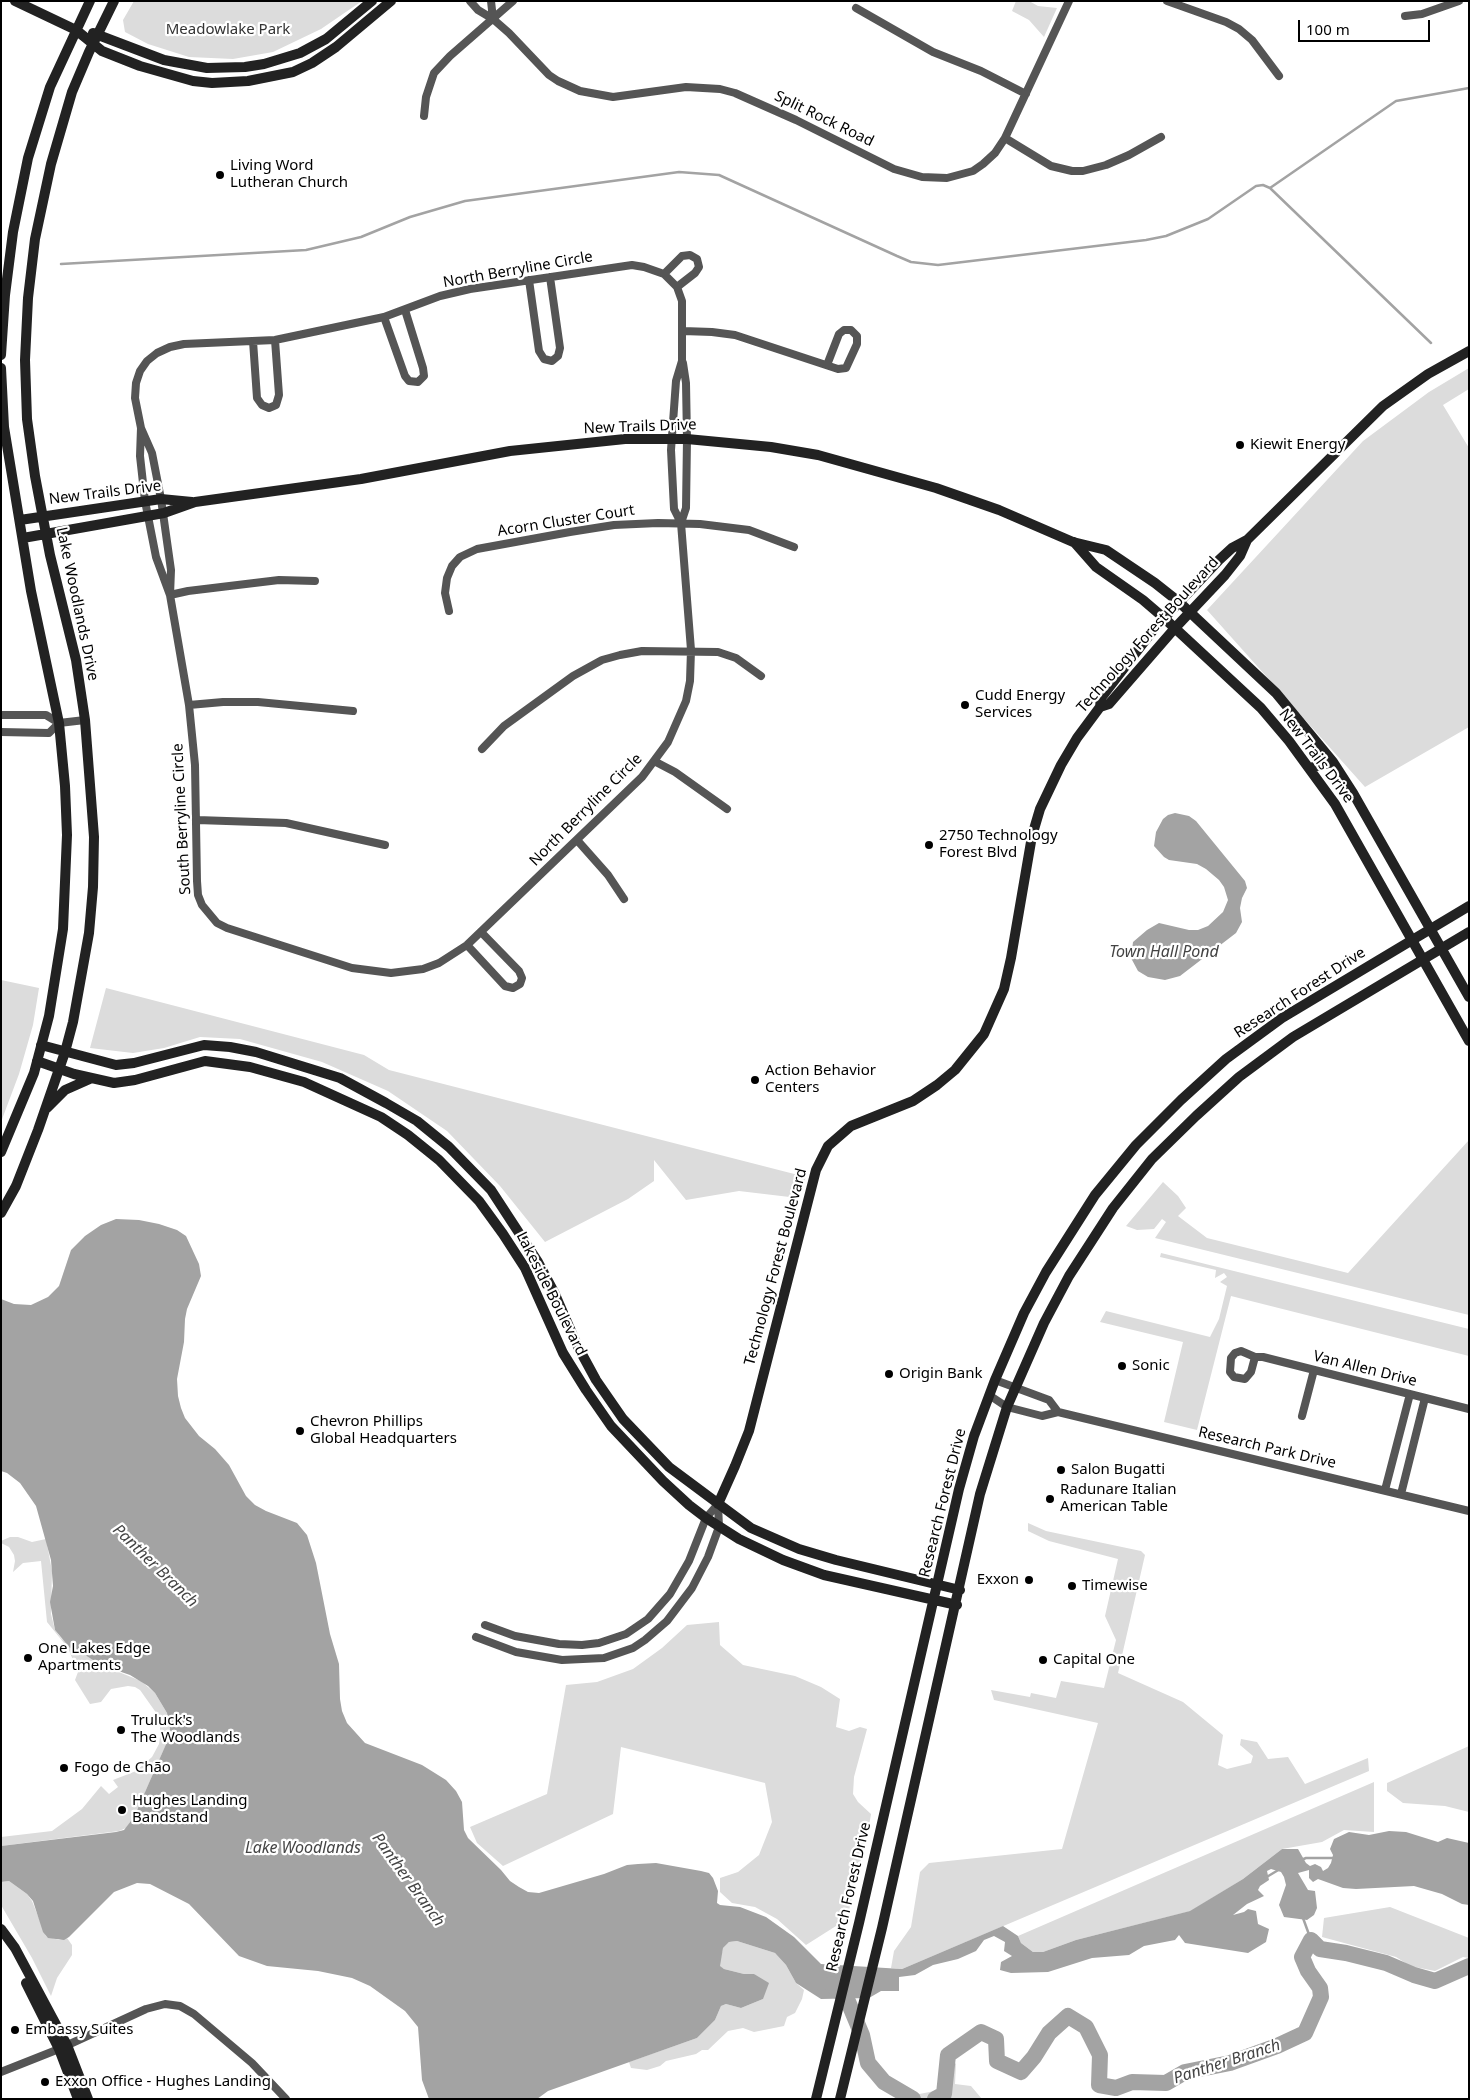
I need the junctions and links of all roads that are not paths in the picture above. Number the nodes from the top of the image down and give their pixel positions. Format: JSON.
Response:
{"nodes":[{"id":1,"x":15,"y":1,"type":"edge"},
{"id":2,"x":90,"y":1,"type":"edge"},
{"id":3,"x":114,"y":1,"type":"edge"},
{"id":4,"x":372,"y":1,"type":"edge"},
{"id":5,"x":391,"y":1,"type":"edge"},
{"id":6,"x":470,"y":1,"type":"edge"},
{"id":7,"x":491,"y":1,"type":"edge"},
{"id":8,"x":513,"y":1,"type":"edge"},
{"id":9,"x":1069,"y":1,"type":"edge"},
{"id":10,"x":1167,"y":1,"type":"edge"},
{"id":11,"x":1459,"y":1,"type":"edge"},
{"id":12,"x":856,"y":8,"type":"dead end"},
{"id":13,"x":1405,"y":16,"type":"dead end"},
{"id":14,"x":494,"y":19,"type":"junction"},
{"id":15,"x":76,"y":30,"type":"junction"},
{"id":16,"x":95,"y":38,"type":"junction"},
{"id":17,"x":1279,"y":76,"type":"dead end"},
{"id":18,"x":1026,"y":94,"type":"junction"},
{"id":19,"x":424,"y":116,"type":"dead end"},
{"id":20,"x":1160,"y":137,"type":"dead end"},
{"id":21,"x":1005,"y":138,"type":"junction"},
{"id":22,"x":664,"y":274,"type":"junction"},
{"id":23,"x":550,"y":277,"type":"junction"},
{"id":24,"x":529,"y":280,"type":"junction"},
{"id":25,"x":677,"y":287,"type":"junction"},
{"id":26,"x":405,"y":310,"type":"junction"},
{"id":27,"x":384,"y":317,"type":"junction"},
{"id":28,"x":320,"y":331,"type":"joint"},
{"id":29,"x":683,"y":331,"type":"junction"},
{"id":30,"x":275,"y":340,"type":"junction"},
{"id":31,"x":253,"y":341,"type":"junction"},
{"id":32,"x":1469,"y":350,"type":"edge"},
{"id":33,"x":1,"y":355,"type":"edge"},
{"id":34,"x":682,"y":360,"type":"junction"},
{"id":35,"x":827,"y":365,"type":"junction"},
{"id":36,"x":1,"y":368,"type":"edge"},
{"id":37,"x":140,"y":428,"type":"junction"},
{"id":38,"x":671,"y":439,"type":"junction"},
{"id":39,"x":687,"y":439,"type":"junction"},
{"id":40,"x":161,"y":499,"type":"junction"},
{"id":41,"x":145,"y":501,"type":"junction"},
{"id":42,"x":195,"y":502,"type":"junction"},
{"id":43,"x":164,"y":514,"type":"junction"},
{"id":44,"x":43,"y":516,"type":"junction"},
{"id":45,"x":148,"y":516,"type":"junction"},
{"id":46,"x":20,"y":520,"type":"junction"},
{"id":47,"x":680,"y":523,"type":"junction"},
{"id":48,"x":46,"y":534,"type":"junction"},
{"id":49,"x":23,"y":538,"type":"junction"},
{"id":50,"x":1247,"y":540,"type":"junction"},
{"id":51,"x":1073,"y":542,"type":"junction"},
{"id":52,"x":794,"y":547,"type":"dead end"},
{"id":53,"x":315,"y":581,"type":"dead end"},
{"id":54,"x":170,"y":595,"type":"junction"},
{"id":55,"x":1179,"y":602,"type":"junction"},
{"id":56,"x":449,"y":611,"type":"dead end"},
{"id":57,"x":1190,"y":612,"type":"junction"},
{"id":58,"x":1164,"y":618,"type":"junction"},
{"id":59,"x":1174,"y":628,"type":"junction"},
{"id":60,"x":691,"y":650,"type":"junction"},
{"id":61,"x":761,"y":676,"type":"dead end"},
{"id":62,"x":189,"y":705,"type":"junction"},
{"id":63,"x":1100,"y":707,"type":"junction"},
{"id":64,"x":353,"y":711,"type":"dead end"},
{"id":65,"x":1,"y":716,"type":"edge"},
{"id":66,"x":85,"y":720,"type":"junction"},
{"id":67,"x":59,"y":724,"type":"junction"},
{"id":68,"x":1,"y":732,"type":"edge"},
{"id":69,"x":482,"y":749,"type":"dead end"},
{"id":70,"x":654,"y":761,"type":"junction"},
{"id":71,"x":1333,"y":762,"type":"junction"},
{"id":72,"x":1309,"y":768,"type":"junction"},
{"id":73,"x":1318,"y":781,"type":"junction"},
{"id":74,"x":727,"y":809,"type":"dead end"},
{"id":75,"x":197,"y":820,"type":"junction"},
{"id":76,"x":577,"y":840,"type":"junction"},
{"id":77,"x":385,"y":845,"type":"dead end"},
{"id":78,"x":624,"y":899,"type":"dead end"},
{"id":79,"x":1469,"y":906,"type":"edge"},
{"id":80,"x":1430,"y":928,"type":"junction"},
{"id":81,"x":481,"y":932,"type":"junction"},
{"id":82,"x":1469,"y":932,"type":"edge"},
{"id":83,"x":1412,"y":939,"type":"junction"},
{"id":84,"x":466,"y":946,"type":"junction"},
{"id":85,"x":1441,"y":948,"type":"junction"},
{"id":86,"x":1422,"y":958,"type":"junction"},
{"id":87,"x":1469,"y":997,"type":"edge"},
{"id":88,"x":1469,"y":1041,"type":"edge"},
{"id":89,"x":41,"y":1045,"type":"junction"},
{"id":90,"x":65,"y":1052,"type":"junction"},
{"id":91,"x":256,"y":1052,"type":"junction"},
{"id":92,"x":37,"y":1061,"type":"junction"},
{"id":93,"x":250,"y":1067,"type":"junction"},
{"id":94,"x":59,"y":1068,"type":"junction"},
{"id":95,"x":92,"y":1078,"type":"junction"},
{"id":96,"x":340,"y":1078,"type":"junction"},
{"id":97,"x":332,"y":1094,"type":"junction"},
{"id":98,"x":46,"y":1108,"type":"junction"},
{"id":99,"x":1,"y":1152,"type":"edge"},
{"id":100,"x":1,"y":1213,"type":"edge"},
{"id":101,"x":538,"y":1262,"type":"junction"},
{"id":102,"x":524,"y":1268,"type":"junction"},
{"id":103,"x":1255,"y":1357,"type":"dead end"},
{"id":104,"x":1314,"y":1370,"type":"junction"},
{"id":105,"x":995,"y":1380,"type":"junction"},
{"id":106,"x":1015,"y":1388,"type":"junction"},
{"id":107,"x":1410,"y":1394,"type":"junction"},
{"id":108,"x":989,"y":1395,"type":"junction"},
{"id":109,"x":1426,"y":1398,"type":"junction"},
{"id":110,"x":1007,"y":1407,"type":"junction"},
{"id":111,"x":1469,"y":1409,"type":"edge"},
{"id":112,"x":1058,"y":1412,"type":"junction"},
{"id":113,"x":1302,"y":1416,"type":"dead end"},
{"id":114,"x":623,"y":1420,"type":"junction"},
{"id":115,"x":612,"y":1426,"type":"junction"},
{"id":116,"x":1385,"y":1490,"type":"junction"},
{"id":117,"x":1401,"y":1494,"type":"junction"},
{"id":118,"x":718,"y":1504,"type":"junction"},
{"id":119,"x":1469,"y":1511,"type":"edge"},
{"id":120,"x":706,"y":1518,"type":"junction"},
{"id":121,"x":719,"y":1527,"type":"junction"},
{"id":122,"x":938,"y":1584,"type":"junction"},
{"id":123,"x":960,"y":1590,"type":"junction"},
{"id":124,"x":934,"y":1600,"type":"junction"},
{"id":125,"x":956,"y":1605,"type":"junction"},
{"id":126,"x":485,"y":1625,"type":"dead end"},
{"id":127,"x":476,"y":1637,"type":"dead end"},
{"id":128,"x":1,"y":1931,"type":"edge"},
{"id":129,"x":63,"y":2047,"type":"junction"},
{"id":130,"x":1,"y":2072,"type":"edge"},
{"id":131,"x":78,"y":2099,"type":"edge"},
{"id":132,"x":88,"y":2099,"type":"edge"},
{"id":133,"x":286,"y":2099,"type":"edge"},
{"id":134,"x":816,"y":2099,"type":"edge"},
{"id":135,"x":840,"y":2099,"type":"edge"}],
"edges":[{"from":1,"to":15,"type":"street"},
{"from":2,"to":15,"type":"street"},
{"from":3,"to":16,"type":"street","name":"Lake Woodlands Drive"},
{"from":4,"to":16,"type":"street"},
{"from":5,"to":16,"type":"street"},
{"from":6,"to":14,"type":"street","name":"Split Rock Road"},
{"from":7,"to":14,"type":"street"},
{"from":8,"to":14,"type":"street"},
{"from":9,"to":18,"type":"street","name":"Split Rock Road"},
{"from":10,"to":17,"type":"street"},
{"from":11,"to":13,"type":"street"},
{"from":12,"to":18,"type":"street"},
{"from":14,"to":19,"type":"street"},
{"from":14,"to":21,"type":"street","name":"Split Rock Road"},
{"from":15,"to":16,"type":"street"},
{"from":15,"to":33,"type":"street"},
{"from":16,"to":44,"type":"street","name":"Lake Woodlands Drive"},
{"from":18,"to":21,"type":"street","name":"Split Rock Road"},
{"from":20,"to":21,"type":"street"},
{"from":22,"to":23,"type":"street","name":"North Berryline Circle"},
{"from":22,"to":25,"type":"street","name":"North Berryline Circle"},
{"from":22,"to":25,"type":"street"},
{"from":23,"to":24,"type":"street","name":"North Berryline Circle"},
{"from":23,"to":24,"type":"street"},
{"from":24,"to":26,"type":"street","name":"North Berryline Circle"},
{"from":25,"to":29,"type":"street","name":"North Berryline Circle"},
{"from":26,"to":27,"type":"street","name":"North Berryline Circle"},
{"from":26,"to":27,"type":"street"},
{"from":27,"to":28,"type":"street","name":"North Berryline Circle"},
{"from":28,"to":30,"type":"street","name":"South Berryline Circle"},
{"from":29,"to":34,"type":"street","name":"North Berryline Circle"},
{"from":29,"to":35,"type":"street"},
{"from":30,"to":31,"type":"street","name":"South Berryline Circle"},
{"from":30,"to":31,"type":"street"},
{"from":31,"to":37,"type":"street","name":"South Berryline Circle"},
{"from":32,"to":50,"type":"street","name":"Technology Forest Boulevard"},
{"from":34,"to":38,"type":"street","name":"North Berryline Circle"},
{"from":34,"to":39,"type":"street","name":"North Berryline Circle"},
{"from":35,"to":35,"type":"street"},
{"from":36,"to":46,"type":"street"},
{"from":37,"to":40,"type":"street","name":"South Berryline Circle"},
{"from":37,"to":41,"type":"street","name":"South Berryline Circle"},
{"from":38,"to":39,"type":"street","name":"New Trails Drive"},
{"from":38,"to":42,"type":"street","name":"New Trails Drive"},
{"from":38,"to":47,"type":"street","name":"North Berryline Circle"},
{"from":39,"to":47,"type":"street","name":"North Berryline Circle"},
{"from":39,"to":51,"type":"street","name":"New Trails Drive"},
{"from":40,"to":41,"type":"street","name":"New Trails Drive"},
{"from":40,"to":42,"type":"street","name":"New Trails Drive"},
{"from":40,"to":43,"type":"street","name":"South Berryline Circle"},
{"from":41,"to":44,"type":"street","name":"New Trails Drive"},
{"from":41,"to":45,"type":"street","name":"South Berryline Circle"},
{"from":42,"to":43,"type":"street","name":"New Trails Drive"},
{"from":43,"to":45,"type":"street","name":"New Trails Drive"},
{"from":43,"to":54,"type":"street","name":"South Berryline Circle"},
{"from":44,"to":46,"type":"street","name":"New Trails Drive"},
{"from":44,"to":48,"type":"street","name":"Lake Woodlands Drive"},
{"from":45,"to":48,"type":"street","name":"New Trails Drive"},
{"from":45,"to":54,"type":"street","name":"South Berryline Circle"},
{"from":46,"to":49,"type":"street"},
{"from":47,"to":52,"type":"street","name":"Acorn Cluster Court"},
{"from":47,"to":56,"type":"street","name":"Acorn Cluster Court"},
{"from":47,"to":60,"type":"street","name":"North Berryline Circle"},
{"from":48,"to":49,"type":"street","name":"New Trails Drive"},
{"from":48,"to":66,"type":"street","name":"Lake Woodlands Drive"},
{"from":49,"to":67,"type":"street"},
{"from":50,"to":55,"type":"street","name":"Technology Forest Boulevard"},
{"from":50,"to":57,"type":"street","name":"Technology Forest Boulevard"},
{"from":51,"to":55,"type":"street","name":"New Trails Drive"},
{"from":51,"to":58,"type":"street","name":"New Trails Drive"},
{"from":53,"to":54,"type":"street"},
{"from":54,"to":62,"type":"street","name":"South Berryline Circle"},
{"from":55,"to":57,"type":"street","name":"New Trails Drive"},
{"from":55,"to":58,"type":"street","name":"Technology Forest Boulevard"},
{"from":57,"to":59,"type":"street","name":"Technology Forest Boulevard"},
{"from":57,"to":71,"type":"street","name":"New Trails Drive"},
{"from":58,"to":59,"type":"street","name":"New Trails Drive"},
{"from":58,"to":63,"type":"street","name":"Technology Forest Boulevard"},
{"from":59,"to":63,"type":"street","name":"Technology Forest Boulevard"},
{"from":59,"to":72,"type":"street","name":"New Trails Drive"},
{"from":60,"to":61,"type":"street"},
{"from":60,"to":69,"type":"street"},
{"from":60,"to":70,"type":"street","name":"North Berryline Circle"},
{"from":62,"to":64,"type":"street"},
{"from":62,"to":75,"type":"street","name":"South Berryline Circle"},
{"from":63,"to":118,"type":"street","name":"Technology Forest Boulevard"},
{"from":65,"to":67,"type":"street"},
{"from":66,"to":67,"type":"street"},
{"from":66,"to":90,"type":"street","name":"Lake Woodlands Drive"},
{"from":67,"to":68,"type":"street"},
{"from":67,"to":89,"type":"street"},
{"from":70,"to":74,"type":"street"},
{"from":70,"to":76,"type":"street","name":"North Berryline Circle"},
{"from":71,"to":72,"type":"street"},
{"from":71,"to":73,"type":"street"},
{"from":71,"to":80,"type":"street","name":"New Trails Drive"},
{"from":72,"to":73,"type":"street","name":"New Trails Drive"},
{"from":73,"to":83,"type":"street","name":"New Trails Drive"},
{"from":75,"to":77,"type":"street"},
{"from":75,"to":84,"type":"street","name":"South Berryline Circle"},
{"from":76,"to":78,"type":"street"},
{"from":76,"to":81,"type":"street","name":"North Berryline Circle"},
{"from":79,"to":80,"type":"street","name":"Research Forest Drive"},
{"from":80,"to":83,"type":"street","name":"Research Forest Drive"},
{"from":80,"to":85,"type":"street","name":"New Trails Drive"},
{"from":81,"to":84,"type":"street","name":"North Berryline Circle"},
{"from":81,"to":84,"type":"street"},
{"from":82,"to":85,"type":"street"},
{"from":83,"to":86,"type":"street","name":"New Trails Drive"},
{"from":83,"to":105,"type":"street","name":"Research Forest Drive"},
{"from":85,"to":86,"type":"street"},
{"from":85,"to":87,"type":"street","name":"New Trails Drive"},
{"from":86,"to":88,"type":"street","name":"New Trails Drive"},
{"from":86,"to":106,"type":"street"},
{"from":89,"to":90,"type":"street","name":"Lakeside Boulevard"},
{"from":89,"to":92,"type":"street"},
{"from":90,"to":91,"type":"street","name":"Lakeside Boulevard"},
{"from":90,"to":94,"type":"street","name":"Lake Woodlands Drive"},
{"from":91,"to":93,"type":"street"},
{"from":91,"to":96,"type":"street","name":"Lakeside Boulevard"},
{"from":92,"to":94,"type":"street","name":"Lakeside Boulevard"},
{"from":92,"to":99,"type":"street"},
{"from":93,"to":95,"type":"street","name":"Lakeside Boulevard"},
{"from":93,"to":97,"type":"street","name":"Lakeside Boulevard"},
{"from":94,"to":95,"type":"street","name":"Lakeside Boulevard"},
{"from":94,"to":98,"type":"street","name":"Lake Woodlands Drive"},
{"from":95,"to":98,"type":"street"},
{"from":96,"to":97,"type":"street"},
{"from":96,"to":101,"type":"street","name":"Lakeside Boulevard"},
{"from":97,"to":102,"type":"street","name":"Lakeside Boulevard"},
{"from":98,"to":100,"type":"street","name":"Lake Woodlands Drive"},
{"from":101,"to":102,"type":"street"},
{"from":101,"to":114,"type":"street","name":"Lakeside Boulevard"},
{"from":102,"to":115,"type":"street","name":"Lakeside Boulevard"},
{"from":103,"to":104,"type":"street","name":"Van Allen Drive"},
{"from":104,"to":107,"type":"street","name":"Van Allen Drive"},
{"from":104,"to":113,"type":"street"},
{"from":105,"to":106,"type":"street","name":"Research Park Drive"},
{"from":105,"to":108,"type":"street","name":"Research Forest Drive"},
{"from":106,"to":110,"type":"street"},
{"from":106,"to":112,"type":"street","name":"Research Park Drive"},
{"from":107,"to":109,"type":"street","name":"Van Allen Drive"},
{"from":107,"to":116,"type":"street"},
{"from":108,"to":110,"type":"street","name":"Research Park Drive"},
{"from":108,"to":122,"type":"street","name":"Research Forest Drive"},
{"from":109,"to":111,"type":"street","name":"Van Allen Drive"},
{"from":109,"to":117,"type":"street"},
{"from":110,"to":112,"type":"street","name":"Research Park Drive"},
{"from":110,"to":123,"type":"street"},
{"from":112,"to":116,"type":"street","name":"Research Park Drive"},
{"from":114,"to":115,"type":"street"},
{"from":114,"to":118,"type":"street","name":"Lakeside Boulevard"},
{"from":115,"to":120,"type":"street","name":"Lakeside Boulevard"},
{"from":116,"to":117,"type":"street","name":"Research Park Drive"},
{"from":117,"to":119,"type":"street","name":"Research Park Drive"},
{"from":118,"to":120,"type":"street","name":"Technology Forest Boulevard"},
{"from":118,"to":121,"type":"street","name":"Technology Forest Boulevard"},
{"from":118,"to":122,"type":"street","name":"Lakeside Boulevard"},
{"from":120,"to":121,"type":"street","name":"Lakeside Boulevard"},
{"from":120,"to":126,"type":"street","name":"Technology Forest Boulevard"},
{"from":121,"to":124,"type":"street","name":"Lakeside Boulevard"},
{"from":121,"to":127,"type":"street","name":"Technology Forest Boulevard"},
{"from":122,"to":123,"type":"street","name":"Lakeside Boulevard"},
{"from":122,"to":124,"type":"street","name":"Research Forest Drive"},
{"from":123,"to":125,"type":"street"},
{"from":124,"to":125,"type":"street","name":"Lakeside Boulevard"},
{"from":124,"to":134,"type":"street","name":"Research Forest Drive"},
{"from":125,"to":135,"type":"street"},
{"from":128,"to":129,"type":"street"},
{"from":129,"to":130,"type":"street"},
{"from":129,"to":131,"type":"street"},
{"from":129,"to":132,"type":"street"},
{"from":129,"to":133,"type":"street"}]}
